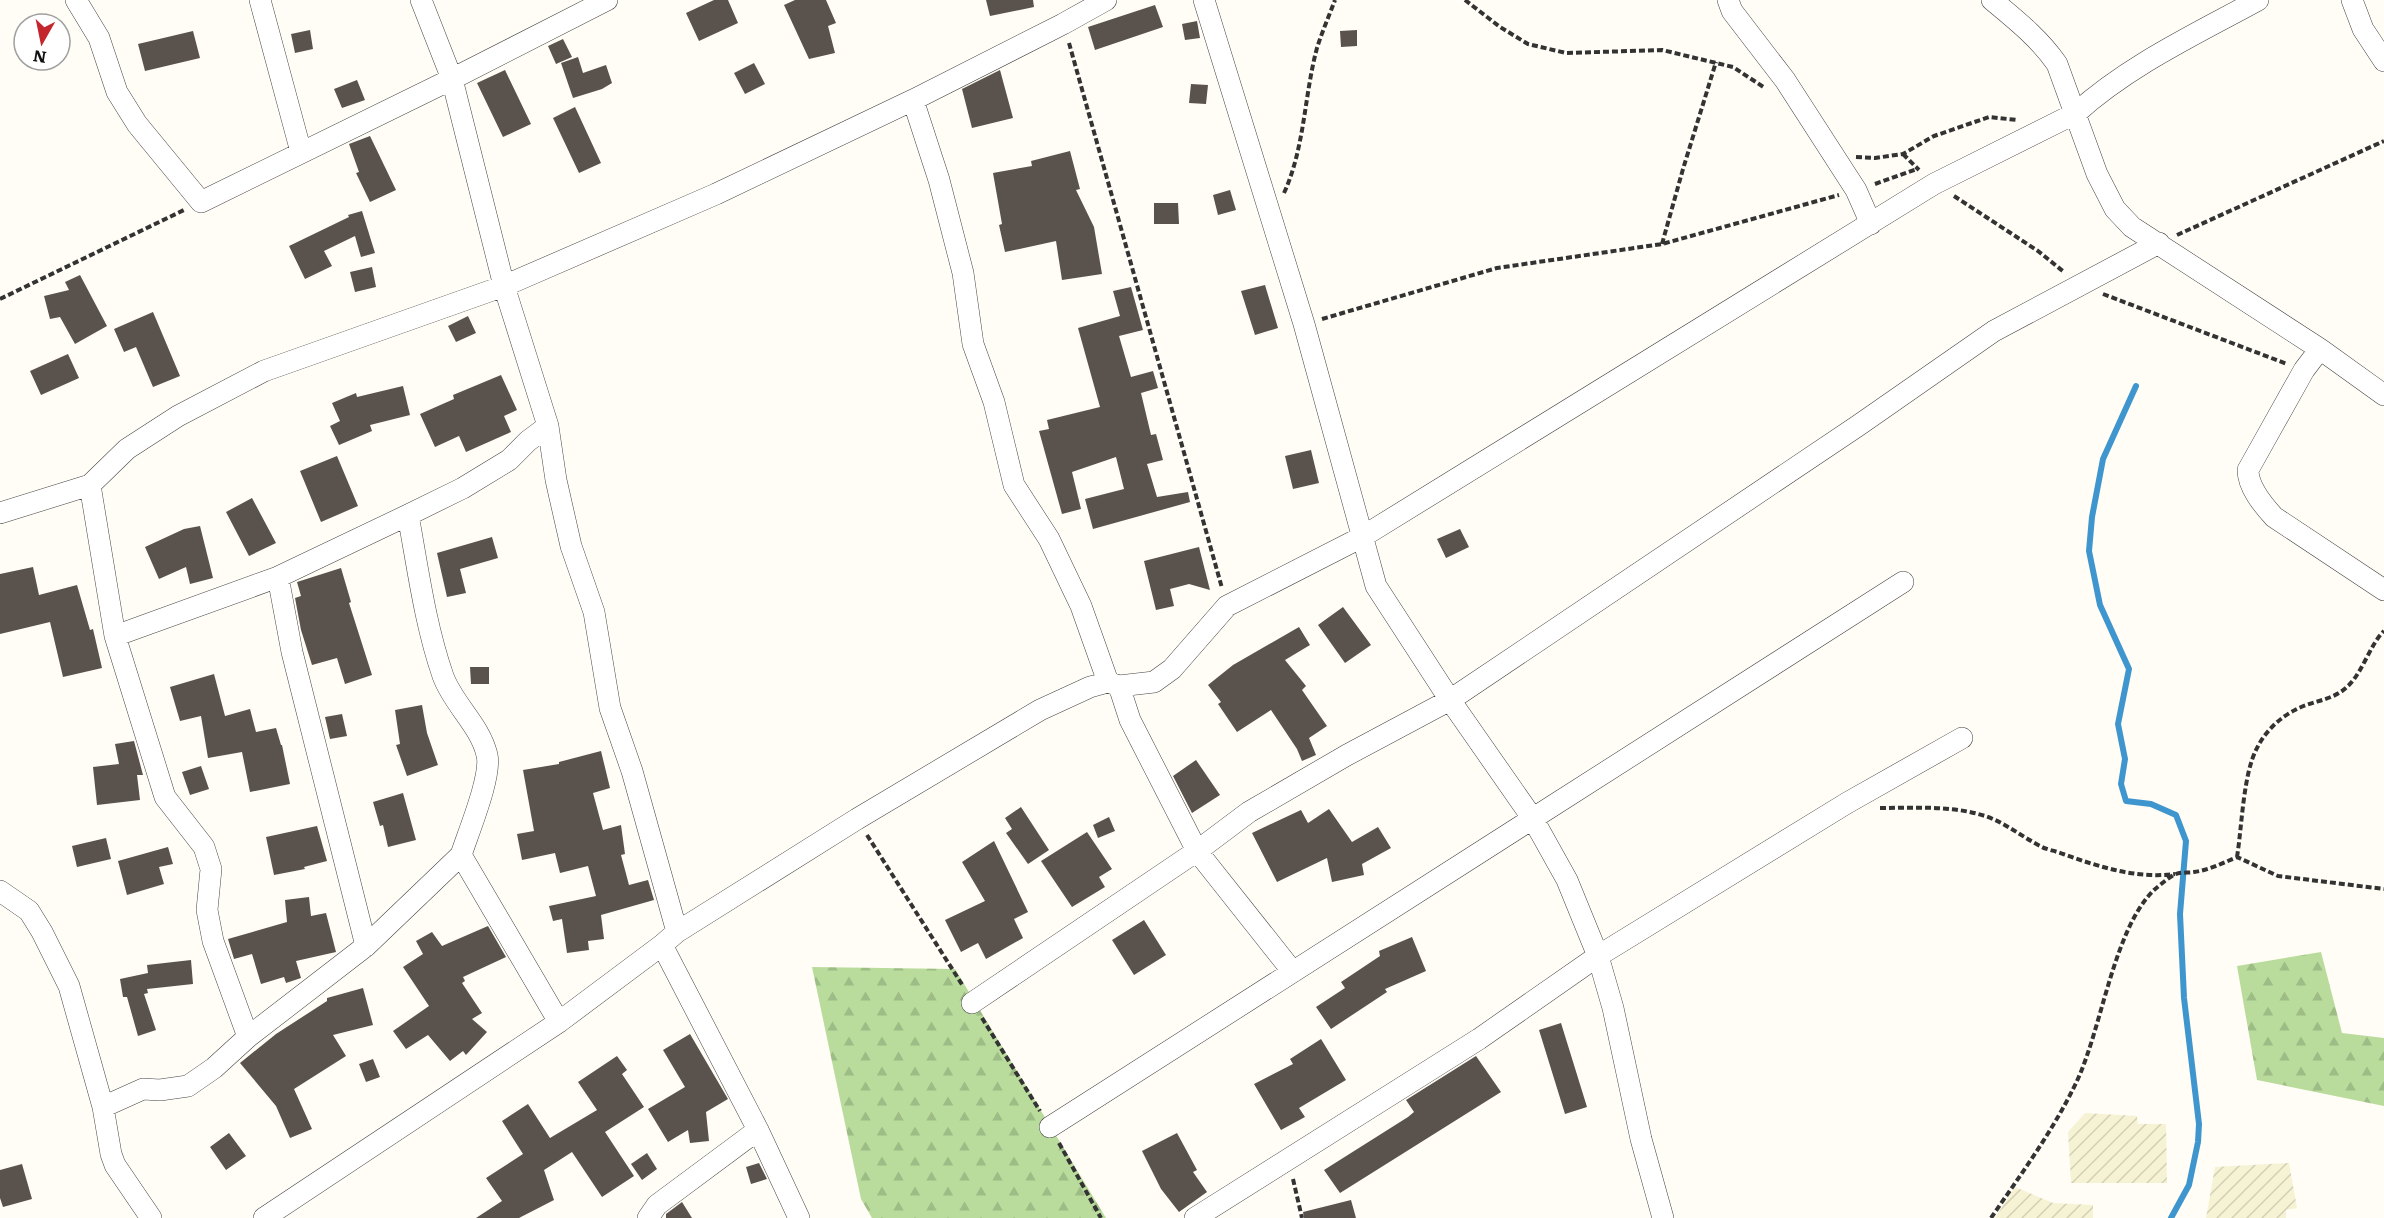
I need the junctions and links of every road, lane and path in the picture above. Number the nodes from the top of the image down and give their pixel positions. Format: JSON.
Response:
{"nodes":[{"id":1,"x":76,"y":0,"type":"edge"},
{"id":2,"x":260,"y":0,"type":"edge"},
{"id":3,"x":422,"y":0,"type":"edge"},
{"id":4,"x":607,"y":0,"type":"edge"},
{"id":5,"x":1106,"y":0,"type":"edge"},
{"id":6,"x":1204,"y":0,"type":"edge"},
{"id":7,"x":1335,"y":0,"type":"edge"},
{"id":8,"x":1465,"y":0,"type":"edge"},
{"id":9,"x":1728,"y":0,"type":"edge"},
{"id":10,"x":1992,"y":0,"type":"edge"},
{"id":11,"x":2258,"y":0,"type":"edge"},
{"id":12,"x":2352,"y":0,"type":"edge"},
{"id":13,"x":1064,"y":24,"type":"junction"},
{"id":14,"x":1716,"y":62,"type":"junction"},
{"id":15,"x":2384,"y":62,"type":"edge"},
{"id":16,"x":452,"y":79,"type":"junction"},
{"id":17,"x":1771,"y":93,"type":"dead end"},
{"id":18,"x":913,"y":100,"type":"junction"},
{"id":19,"x":2076,"y":113,"type":"junction"},
{"id":20,"x":2020,"y":121,"type":"dead end"},
{"id":21,"x":2384,"y":141,"type":"edge"},
{"id":22,"x":301,"y":152,"type":"junction"},
{"id":23,"x":1849,"y":156,"type":"dead end"},
{"id":24,"x":1917,"y":169,"type":"dead end"},
{"id":25,"x":1856,"y":190,"type":"junction"},
{"id":26,"x":201,"y":202,"type":"junction"},
{"id":27,"x":1271,"y":221,"type":"junction"},
{"id":28,"x":1871,"y":224,"type":"junction"},
{"id":29,"x":2159,"y":243,"type":"junction"},
{"id":30,"x":1662,"y":244,"type":"junction"},
{"id":31,"x":504,"y":286,"type":"junction"},
{"id":32,"x":0,"y":299,"type":"edge"},
{"id":33,"x":1304,"y":324,"type":"junction"},
{"id":34,"x":2320,"y":349,"type":"junction"},
{"id":35,"x":2384,"y":395,"type":"edge"},
{"id":36,"x":548,"y":426,"type":"junction"},
{"id":37,"x":90,"y":485,"type":"junction"},
{"id":38,"x":0,"y":513,"type":"edge"},
{"id":39,"x":408,"y":515,"type":"junction"},
{"id":40,"x":1362,"y":537,"type":"junction"},
{"id":41,"x":278,"y":577,"type":"junction"},
{"id":42,"x":1903,"y":582,"type":"dead end"},
{"id":43,"x":2384,"y":590,"type":"edge"},
{"id":44,"x":1227,"y":606,"type":"junction"},
{"id":45,"x":2384,"y":631,"type":"edge"},
{"id":46,"x":115,"y":636,"type":"junction"},
{"id":47,"x":1114,"y":684,"type":"junction"},
{"id":48,"x":1450,"y":700,"type":"junction"},
{"id":49,"x":1962,"y":738,"type":"dead end"},
{"id":50,"x":1878,"y":808,"type":"dead end"},
{"id":51,"x":1533,"y":819,"type":"junction"},
{"id":52,"x":1197,"y":851,"type":"junction"},
{"id":53,"x":461,"y":855,"type":"junction"},
{"id":54,"x":2237,"y":857,"type":"junction"},
{"id":55,"x":2177,"y":873,"type":"junction"},
{"id":56,"x":2384,"y":889,"type":"edge"},
{"id":57,"x":0,"y":891,"type":"edge"},
{"id":58,"x":669,"y":939,"type":"junction"},
{"id":59,"x":366,"y":946,"type":"junction"},
{"id":60,"x":1598,"y":956,"type":"junction"},
{"id":61,"x":1293,"y":972,"type":"junction"},
{"id":62,"x":972,"y":1004,"type":"dead end"},
{"id":63,"x":559,"y":1022,"type":"junction"},
{"id":64,"x":248,"y":1037,"type":"junction"},
{"id":65,"x":103,"y":1107,"type":"junction"},
{"id":66,"x":1050,"y":1127,"type":"dead end"},
{"id":67,"x":758,"y":1130,"type":"junction"},
{"id":68,"x":1288,"y":1158,"type":"junction"},
{"id":69,"x":151,"y":1218,"type":"edge"},
{"id":70,"x":264,"y":1218,"type":"edge"},
{"id":71,"x":648,"y":1218,"type":"edge"},
{"id":72,"x":800,"y":1218,"type":"edge"},
{"id":73,"x":1195,"y":1218,"type":"edge"},
{"id":74,"x":1302,"y":1218,"type":"edge"},
{"id":75,"x":1663,"y":1218,"type":"edge"},
{"id":76,"x":1991,"y":1218,"type":"edge"}],
"edges":[{"from":1,"to":26,"type":"street"},
{"from":2,"to":22,"type":"street"},
{"from":3,"to":16,"type":"street"},
{"from":4,"to":16,"type":"street"},
{"from":5,"to":13,"type":"street"},
{"from":6,"to":27,"type":"street"},
{"from":7,"to":27,"type":"path"},
{"from":8,"to":14,"type":"path"},
{"from":9,"to":25,"type":"street"},
{"from":10,"to":19,"type":"street"},
{"from":11,"to":19,"type":"street"},
{"from":12,"to":15,"type":"street"},
{"from":13,"to":18,"type":"street"},
{"from":13,"to":44,"type":"path"},
{"from":14,"to":17,"type":"path"},
{"from":14,"to":30,"type":"path"},
{"from":16,"to":22,"type":"street"},
{"from":16,"to":31,"type":"street"},
{"from":18,"to":31,"type":"street"},
{"from":18,"to":47,"type":"street"},
{"from":19,"to":28,"type":"street"},
{"from":19,"to":29,"type":"street"},
{"from":20,"to":23,"type":"path"},
{"from":21,"to":29,"type":"path"},
{"from":22,"to":26,"type":"street"},
{"from":24,"to":25,"type":"path"},
{"from":25,"to":28,"type":"street"},
{"from":25,"to":30,"type":"path"},
{"from":26,"to":32,"type":"path"},
{"from":27,"to":33,"type":"street"},
{"from":28,"to":40,"type":"street"},
{"from":29,"to":34,"type":"street"},
{"from":29,"to":48,"type":"street"},
{"from":30,"to":33,"type":"path"},
{"from":31,"to":36,"type":"street"},
{"from":31,"to":37,"type":"street"},
{"from":33,"to":40,"type":"street"},
{"from":34,"to":35,"type":"street"},
{"from":34,"to":43,"type":"street"},
{"from":36,"to":39,"type":"street"},
{"from":36,"to":58,"type":"street"},
{"from":37,"to":38,"type":"street"},
{"from":37,"to":46,"type":"street"},
{"from":39,"to":41,"type":"street"},
{"from":39,"to":53,"type":"street"},
{"from":40,"to":44,"type":"street"},
{"from":40,"to":48,"type":"street"},
{"from":41,"to":46,"type":"street"},
{"from":41,"to":59,"type":"street"},
{"from":42,"to":51,"type":"street"},
{"from":44,"to":47,"type":"street"},
{"from":45,"to":54,"type":"path"},
{"from":46,"to":64,"type":"street"},
{"from":47,"to":52,"type":"street"},
{"from":47,"to":58,"type":"street"},
{"from":48,"to":51,"type":"street"},
{"from":48,"to":52,"type":"street"},
{"from":49,"to":60,"type":"street"},
{"from":50,"to":55,"type":"path"},
{"from":51,"to":60,"type":"street"},
{"from":51,"to":61,"type":"street"},
{"from":52,"to":61,"type":"street"},
{"from":52,"to":62,"type":"street"},
{"from":53,"to":59,"type":"street"},
{"from":53,"to":63,"type":"street"},
{"from":54,"to":55,"type":"path"},
{"from":54,"to":56,"type":"path"},
{"from":55,"to":76,"type":"path"},
{"from":57,"to":65,"type":"street"},
{"from":58,"to":63,"type":"street"},
{"from":58,"to":67,"type":"street"},
{"from":59,"to":64,"type":"street"},
{"from":60,"to":68,"type":"street"},
{"from":60,"to":75,"type":"street"},
{"from":61,"to":66,"type":"street"},
{"from":63,"to":70,"type":"street"},
{"from":64,"to":65,"type":"street"},
{"from":65,"to":69,"type":"street"},
{"from":67,"to":71,"type":"street"},
{"from":67,"to":72,"type":"street"},
{"from":68,"to":73,"type":"street"},
{"from":68,"to":74,"type":"path"}]}
